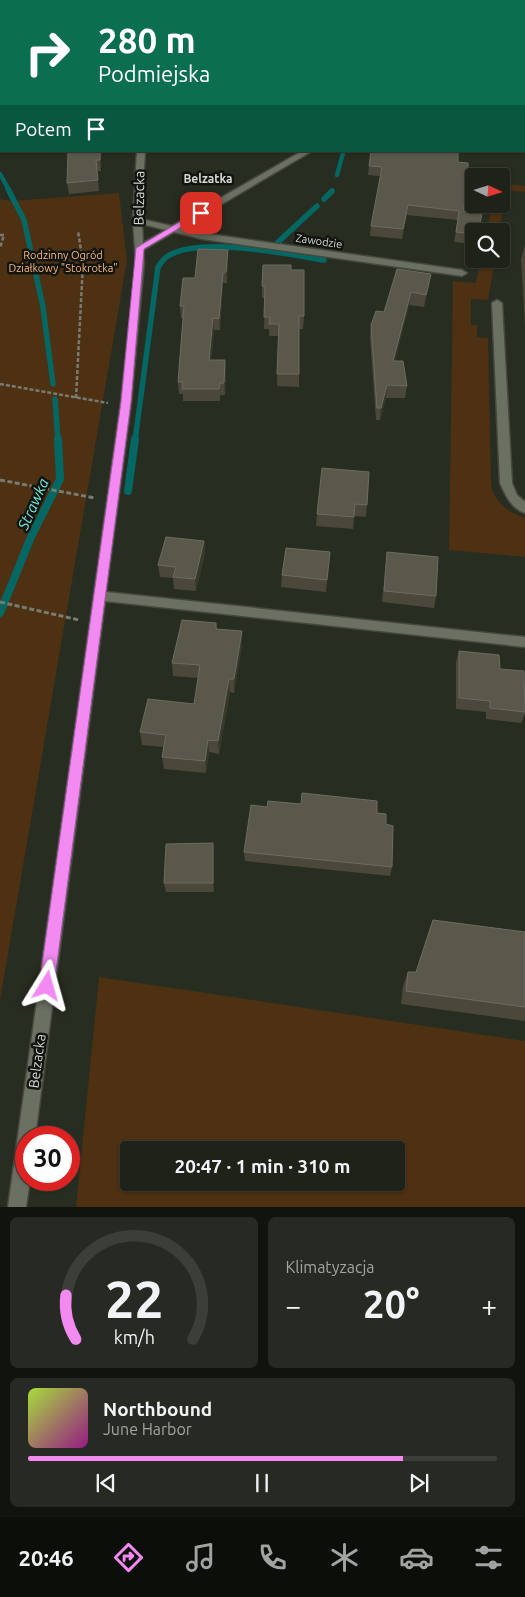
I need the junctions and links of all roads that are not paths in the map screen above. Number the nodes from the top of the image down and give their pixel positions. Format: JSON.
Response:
{"nodes":[{"id":1,"x":141,"y":152,"type":"edge"},
{"id":2,"x":306,"y":152,"type":"edge"},
{"id":3,"x":137,"y":220,"type":"junction"},
{"id":4,"x":174,"y":229,"type":"junction"},
{"id":5,"x":140,"y":248,"type":"junction"},
{"id":6,"x":462,"y":273,"type":"dead end"},
{"id":7,"x":497,"y":303,"type":"dead end"},
{"id":8,"x":525,"y":509,"type":"edge"},
{"id":9,"x":100,"y":596,"type":"junction"},
{"id":10,"x":525,"y":642,"type":"edge"},
{"id":11,"x":28,"y":1126,"type":"edge"},
{"id":12,"x":19,"y":1191,"type":"edge"},
{"id":13,"x":17,"y":1207,"type":"edge"}],
"edges":[{"from":1,"to":3,"type":"street","name":"Belzacka"},
{"from":2,"to":4,"type":"street"},
{"from":3,"to":4,"type":"street","name":"Zawodzie"},
{"from":3,"to":5,"type":"street","name":"Belzacka"},
{"from":4,"to":5,"type":"street"},
{"from":4,"to":6,"type":"street","name":"Zawodzie"},
{"from":5,"to":9,"type":"street","name":"Belzacka"},
{"from":7,"to":8,"type":"street"},
{"from":9,"to":10,"type":"street"},
{"from":9,"to":11,"type":"street","name":"Belzacka"},
{"from":12,"to":13,"type":"street","name":"Belzacka"}]}
